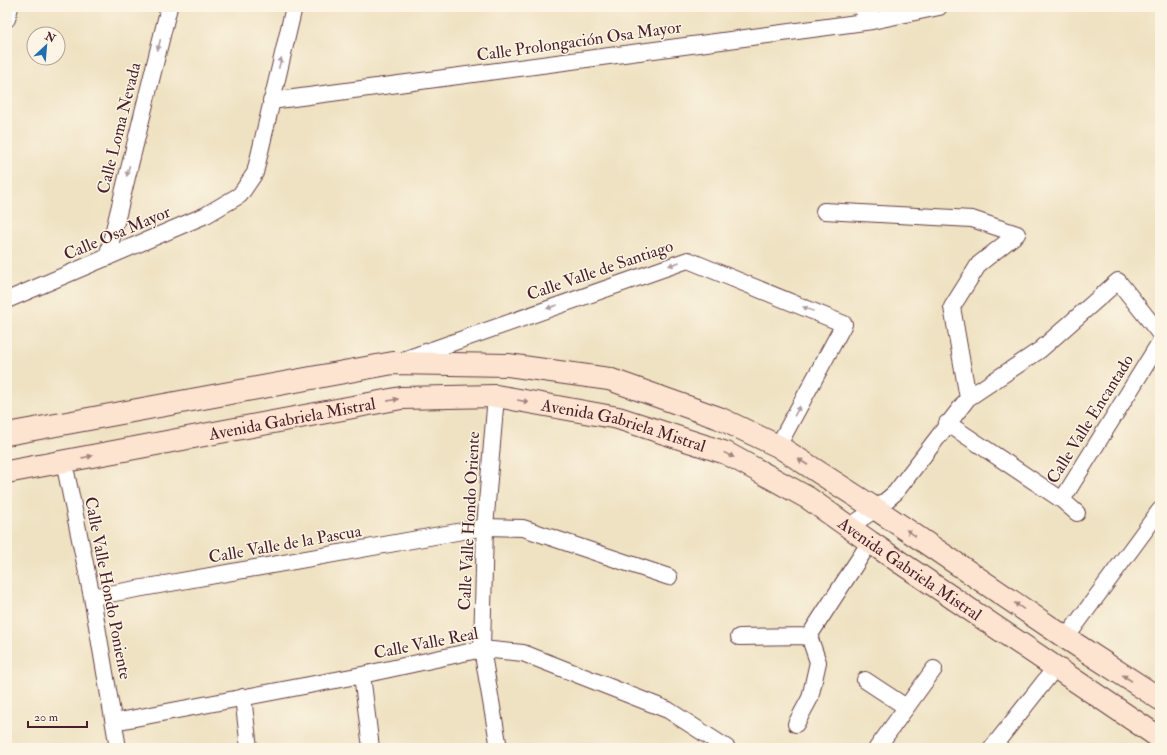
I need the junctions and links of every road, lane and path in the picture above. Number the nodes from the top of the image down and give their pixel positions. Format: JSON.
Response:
{"nodes":[{"id":1,"x":169,"y":7,"type":"edge"},
{"id":2,"x":294,"y":7,"type":"edge"},
{"id":3,"x":861,"y":7,"type":"edge"},
{"id":4,"x":939,"y":7,"type":"edge"},
{"id":5,"x":872,"y":21,"type":"junction"},
{"id":6,"x":271,"y":101,"type":"junction"},
{"id":7,"x":824,"y":210,"type":"dead end"},
{"id":8,"x":107,"y":258,"type":"junction"},
{"id":9,"x":7,"y":300,"type":"edge"},
{"id":10,"x":1160,"y":334,"type":"edge"},
{"id":11,"x":1160,"y":342,"type":"edge"},
{"id":12,"x":394,"y":363,"type":"junction"},
{"id":13,"x":496,"y":396,"type":"junction"},
{"id":14,"x":968,"y":398,"type":"junction"},
{"id":15,"x":947,"y":423,"type":"junction"},
{"id":16,"x":7,"y":434,"type":"edge"},
{"id":17,"x":778,"y":446,"type":"junction"},
{"id":18,"x":64,"y":462,"type":"junction"},
{"id":19,"x":7,"y":472,"type":"edge"},
{"id":20,"x":1062,"y":500,"type":"junction"},
{"id":21,"x":876,"y":509,"type":"junction"},
{"id":22,"x":1160,"y":510,"type":"edge"},
{"id":23,"x":1077,"y":513,"type":"dead end"},
{"id":24,"x":850,"y":526,"type":"junction"},
{"id":25,"x":485,"y":527,"type":"junction"},
{"id":26,"x":870,"y":542,"type":"junction"},
{"id":27,"x":669,"y":577,"type":"dead end"},
{"id":28,"x":92,"y":598,"type":"junction"},
{"id":29,"x":809,"y":636,"type":"junction"},
{"id":30,"x":739,"y":637,"type":"dead end"},
{"id":31,"x":1066,"y":638,"type":"junction"},
{"id":32,"x":482,"y":649,"type":"junction"},
{"id":33,"x":1055,"y":668,"type":"junction"},
{"id":34,"x":934,"y":669,"type":"dead end"},
{"id":35,"x":362,"y":675,"type":"junction"},
{"id":36,"x":865,"y":680,"type":"dead end"},
{"id":37,"x":242,"y":697,"type":"junction"},
{"id":38,"x":1160,"y":699,"type":"edge"},
{"id":39,"x":906,"y":708,"type":"junction"},
{"id":40,"x":114,"y":722,"type":"junction"},
{"id":41,"x":796,"y":724,"type":"dead end"},
{"id":42,"x":1160,"y":738,"type":"edge"},
{"id":43,"x":118,"y":748,"type":"edge"},
{"id":44,"x":250,"y":748,"type":"edge"},
{"id":45,"x":371,"y":748,"type":"edge"},
{"id":46,"x":499,"y":748,"type":"edge"},
{"id":47,"x":727,"y":748,"type":"edge"},
{"id":48,"x":877,"y":748,"type":"edge"},
{"id":49,"x":992,"y":748,"type":"edge"}],
"edges":[{"from":1,"to":8,"type":"street","name":"Calle Loma Nevada","one_way":true},
{"from":6,"to":2,"type":"street","one_way":true},
{"from":3,"to":5,"type":"street"},
{"from":4,"to":5,"type":"street","name":"Calle Prolongación Osa Mayor"},
{"from":5,"to":6,"type":"street","name":"Calle Prolongación Osa Mayor"},
{"from":6,"to":8,"type":"street","name":"Calle Osa Mayor"},
{"from":7,"to":14,"type":"street"},
{"from":8,"to":9,"type":"street","name":"Calle Osa Mayor"},
{"from":10,"to":14,"type":"street"},
{"from":11,"to":20,"type":"street","name":"Calle Valle Encantado"},
{"from":12,"to":16,"type":"main road","name":"Avenida Gabriela Mistral"},
{"from":12,"to":17,"type":"main road","name":"Avenida Gabriela Mistral"},
{"from":17,"to":12,"type":"street","name":"Calle Valle de Santiago","one_way":true},
{"from":18,"to":13,"type":"main road","name":"Avenida Gabriela Mistral","one_way":true},
{"from":13,"to":24,"type":"main road","name":"Avenida Gabriela Mistral","one_way":true},
{"from":13,"to":25,"type":"street","name":"Calle Valle Hondo Oriente"},
{"from":14,"to":15,"type":"street"},
{"from":15,"to":20,"type":"street","name":"Calle Valle Encantado"},
{"from":15,"to":21,"type":"street"},
{"from":21,"to":17,"type":"main road","name":"Avenida Gabriela Mistral","one_way":true},
{"from":18,"to":19,"type":"main road","name":"Avenida Gabriela Mistral"},
{"from":18,"to":28,"type":"street","name":"Calle Valle Hondo Poniente"},
{"from":20,"to":23,"type":"street"},
{"from":21,"to":24,"type":"street"},
{"from":31,"to":21,"type":"main road","name":"Avenida Gabriela Mistral","one_way":true},
{"from":22,"to":31,"type":"street"},
{"from":24,"to":26,"type":"main road","name":"Avenida Gabriela Mistral"},
{"from":25,"to":27,"type":"street","name":"Calle Valle de la Pascua"},
{"from":25,"to":28,"type":"street","name":"Calle Valle de la Pascua"},
{"from":25,"to":32,"type":"street","name":"Calle Valle Hondo Oriente"},
{"from":26,"to":29,"type":"street"},
{"from":26,"to":33,"type":"main road","name":"Avenida Gabriela Mistral"},
{"from":28,"to":40,"type":"street","name":"Calle Valle Hondo Poniente"},
{"from":29,"to":30,"type":"street"},
{"from":29,"to":41,"type":"street"},
{"from":38,"to":31,"type":"main road","name":"Avenida Gabriela Mistral","one_way":true},
{"from":32,"to":35,"type":"street","name":"Calle Valle Real"},
{"from":32,"to":46,"type":"street","name":"Calle Valle Hondo Oriente"},
{"from":32,"to":47,"type":"street","name":"Calle Valle Real"},
{"from":33,"to":42,"type":"main road","name":"Avenida Gabriela Mistral"},
{"from":33,"to":49,"type":"street"},
{"from":34,"to":39,"type":"street"},
{"from":35,"to":37,"type":"street","name":"Calle Valle Real"},
{"from":35,"to":45,"type":"street"},
{"from":36,"to":39,"type":"street"},
{"from":37,"to":40,"type":"street","name":"Calle Valle Real"},
{"from":37,"to":44,"type":"street"},
{"from":39,"to":48,"type":"street"},
{"from":40,"to":43,"type":"street","name":"Calle Valle Hondo Poniente"}]}
